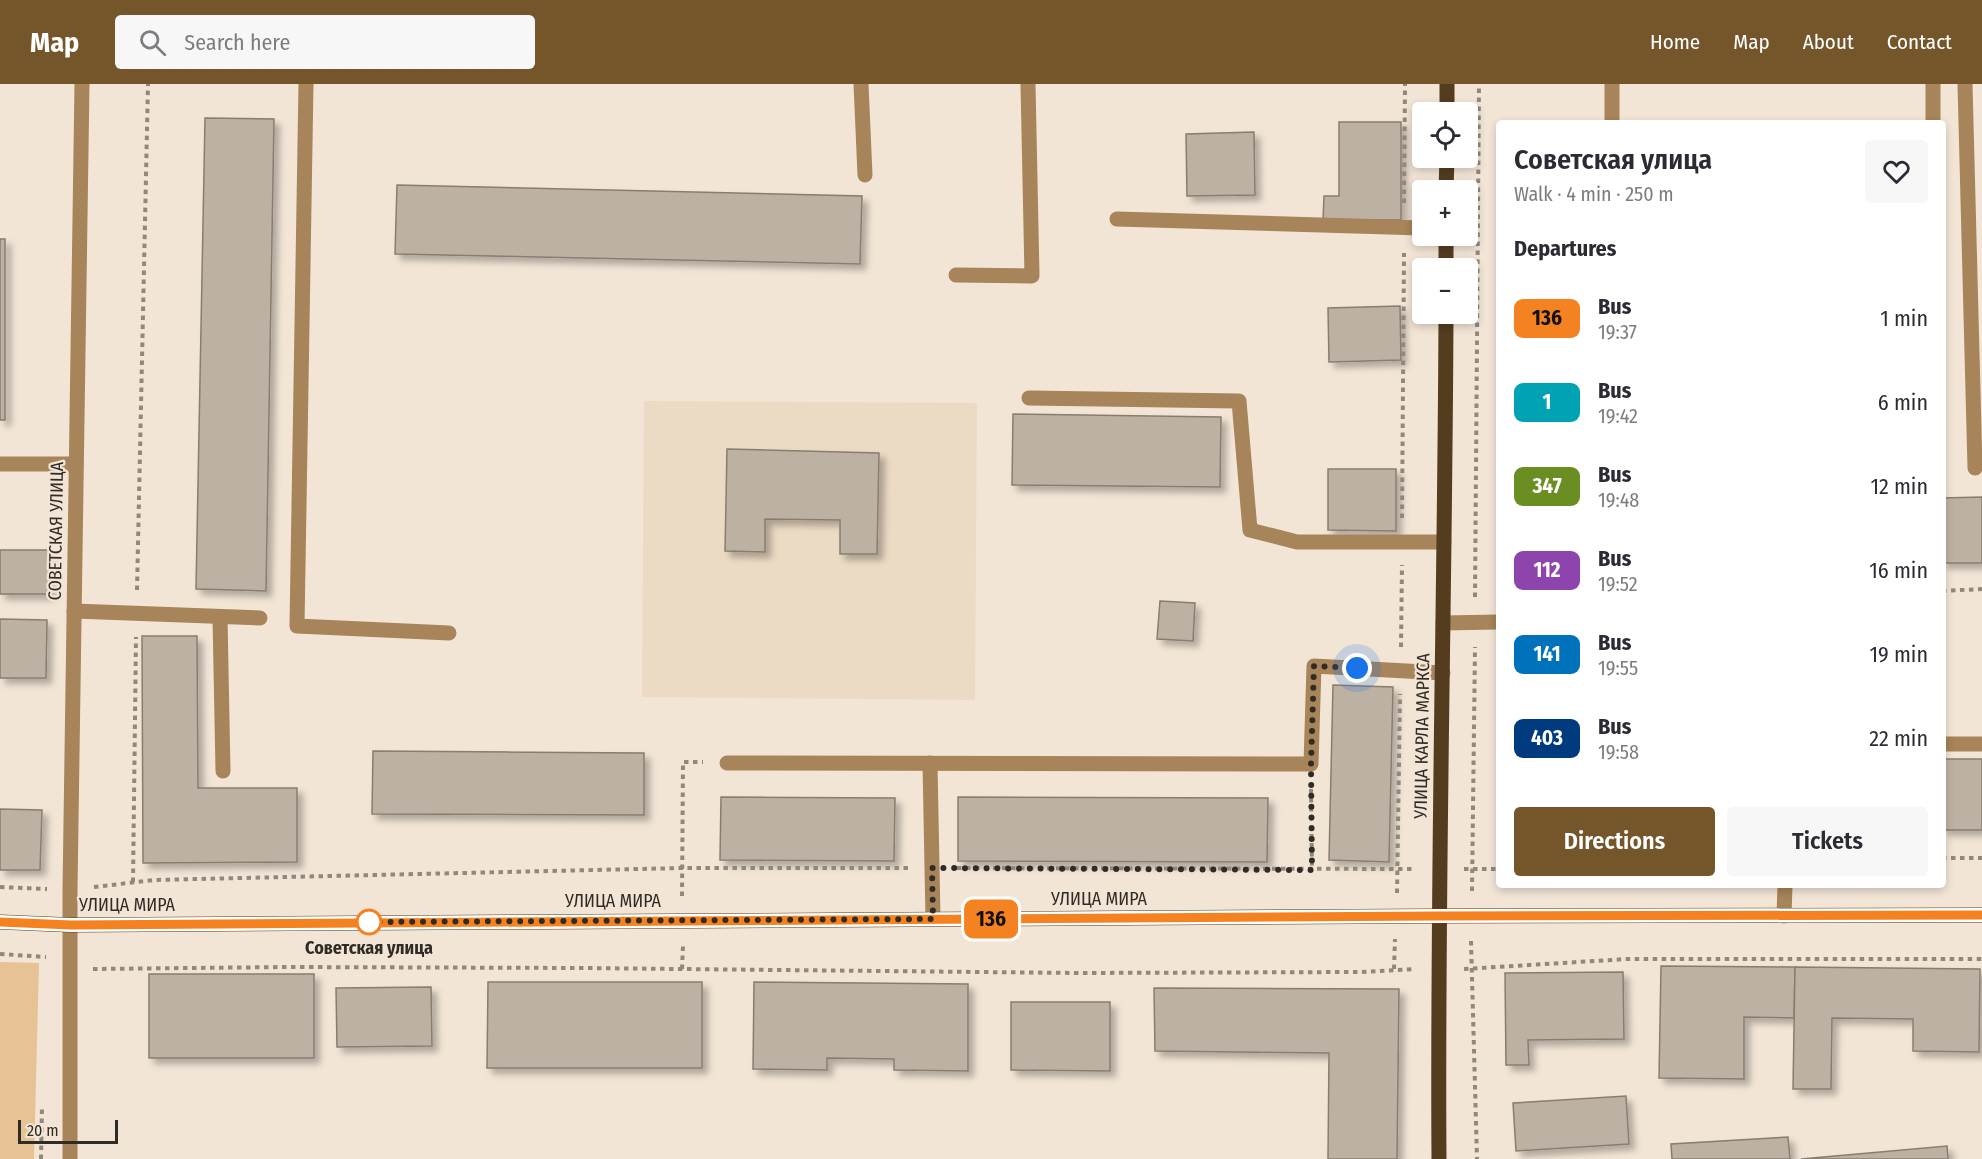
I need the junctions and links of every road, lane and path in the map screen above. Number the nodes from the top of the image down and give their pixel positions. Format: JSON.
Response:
{"nodes":[{"id":1,"x":82,"y":84,"type":"edge"},
{"id":2,"x":148,"y":84,"type":"edge"},
{"id":3,"x":306,"y":84,"type":"edge"},
{"id":4,"x":861,"y":84,"type":"edge"},
{"id":5,"x":1028,"y":84,"type":"edge"},
{"id":6,"x":1447,"y":84,"type":"edge"},
{"id":7,"x":1612,"y":84,"type":"edge"},
{"id":8,"x":1933,"y":84,"type":"edge"},
{"id":9,"x":1965,"y":84,"type":"edge"},
{"id":10,"x":1447,"y":102,"type":"edge"},
{"id":11,"x":1612,"y":120,"type":"edge"},
{"id":12,"x":1933,"y":120,"type":"edge"},
{"id":13,"x":865,"y":175,"type":"dead end"},
{"id":14,"x":1117,"y":219,"type":"dead end"},
{"id":15,"x":1412,"y":228,"type":"edge"},
{"id":16,"x":956,"y":275,"type":"dead end"},
{"id":17,"x":1446,"y":324,"type":"edge"},
{"id":18,"x":1029,"y":398,"type":"dead end"},
{"id":19,"x":0,"y":464,"type":"edge"},
{"id":20,"x":76,"y":464,"type":"junction"},
{"id":21,"x":1975,"y":468,"type":"dead end"},
{"id":22,"x":1444,"y":542,"type":"junction"},
{"id":23,"x":1982,"y":589,"type":"edge"},
{"id":24,"x":1946,"y":591,"type":"edge"},
{"id":25,"x":74,"y":611,"type":"junction"},
{"id":26,"x":137,"y":614,"type":"junction"},
{"id":27,"x":220,"y":617,"type":"junction"},
{"id":28,"x":260,"y":618,"type":"dead end"},
{"id":29,"x":1496,"y":622,"type":"edge"},
{"id":30,"x":1443,"y":623,"type":"junction"},
{"id":31,"x":449,"y":633,"type":"dead end"},
{"id":32,"x":1443,"y":672,"type":"junction"},
{"id":33,"x":1946,"y":744,"type":"edge"},
{"id":34,"x":1982,"y":744,"type":"edge"},
{"id":35,"x":727,"y":763,"type":"joint"},
{"id":36,"x":930,"y":763,"type":"junction"},
{"id":37,"x":1311,"y":764,"type":"junction"},
{"id":38,"x":223,"y":771,"type":"dead end"},
{"id":39,"x":1946,"y":858,"type":"edge"},
{"id":40,"x":1982,"y":858,"type":"edge"},
{"id":41,"x":682,"y":868,"type":"junction"},
{"id":42,"x":932,"y":868,"type":"junction"},
{"id":43,"x":1441,"y":869,"type":"junction"},
{"id":44,"x":1496,"y":869,"type":"edge"},
{"id":45,"x":1312,"y":870,"type":"junction"},
{"id":46,"x":133,"y":882,"type":"junction"},
{"id":47,"x":0,"y":887,"type":"edge"},
{"id":48,"x":1785,"y":888,"type":"edge"},
{"id":49,"x":70,"y":889,"type":"junction"},
{"id":50,"x":1982,"y":915,"type":"edge"},
{"id":51,"x":1439,"y":916,"type":"junction"},
{"id":52,"x":1784,"y":916,"type":"junction"},
{"id":53,"x":933,"y":919,"type":"junction"},
{"id":54,"x":683,"y":920,"type":"junction"},
{"id":55,"x":0,"y":922,"type":"edge"},
{"id":56,"x":71,"y":925,"type":"junction"},
{"id":57,"x":0,"y":954,"type":"edge"},
{"id":58,"x":1982,"y":958,"type":"edge"},
{"id":59,"x":71,"y":969,"type":"junction"},
{"id":60,"x":682,"y":969,"type":"junction"},
{"id":61,"x":1438,"y":969,"type":"junction"},
{"id":62,"x":43,"y":1100,"type":"dead end"},
{"id":63,"x":41,"y":1159,"type":"edge"},
{"id":64,"x":70,"y":1159,"type":"edge"},
{"id":65,"x":1439,"y":1159,"type":"edge"}],
"edges":[{"from":1,"to":20,"type":"street","name":"СОВЕТСКАЯ УЛИЦА"},
{"from":2,"to":26,"type":"path"},
{"from":3,"to":31,"type":"street"},
{"from":4,"to":13,"type":"street"},
{"from":5,"to":16,"type":"street"},
{"from":6,"to":10,"type":"main road"},
{"from":7,"to":11,"type":"street"},
{"from":8,"to":12,"type":"street"},
{"from":9,"to":21,"type":"street"},
{"from":14,"to":15,"type":"street"},
{"from":17,"to":22,"type":"main road","name":"УЛИЦА КАРЛА МАРКСА"},
{"from":18,"to":22,"type":"street"},
{"from":19,"to":20,"type":"street"},
{"from":20,"to":25,"type":"street","name":"СОВЕТСКАЯ УЛИЦА"},
{"from":22,"to":30,"type":"main road","name":"УЛИЦА КАРЛА МАРКСА"},
{"from":23,"to":24,"type":"path"},
{"from":25,"to":26,"type":"street"},
{"from":25,"to":49,"type":"street","name":"СОВЕТСКАЯ УЛИЦА"},
{"from":26,"to":27,"type":"street"},
{"from":26,"to":46,"type":"path"},
{"from":27,"to":28,"type":"street"},
{"from":27,"to":38,"type":"street"},
{"from":29,"to":30,"type":"street"},
{"from":30,"to":32,"type":"main road","name":"УЛИЦА КАРЛА МАРКСА"},
{"from":32,"to":37,"type":"street"},
{"from":32,"to":43,"type":"main road","name":"УЛИЦА КАРЛА МАРКСА"},
{"from":33,"to":34,"type":"street"},
{"from":35,"to":36,"type":"street"},
{"from":35,"to":41,"type":"path"},
{"from":36,"to":37,"type":"street"},
{"from":36,"to":42,"type":"street"},
{"from":37,"to":45,"type":"path"},
{"from":39,"to":40,"type":"path"},
{"from":41,"to":42,"type":"path"},
{"from":41,"to":46,"type":"path"},
{"from":41,"to":54,"type":"path"},
{"from":42,"to":45,"type":"path"},
{"from":42,"to":53,"type":"street"},
{"from":43,"to":44,"type":"path"},
{"from":43,"to":45,"type":"path"},
{"from":43,"to":51,"type":"main road","name":"УЛИЦА КАРЛА МАРКСА"},
{"from":46,"to":49,"type":"path"},
{"from":47,"to":49,"type":"path"},
{"from":48,"to":52,"type":"street"},
{"from":49,"to":56,"type":"street","name":"СОВЕТСКАЯ УЛИЦА"},
{"from":50,"to":52,"type":"main road","name":"УЛИЦА МИРА"},
{"from":51,"to":52,"type":"main road","name":"УЛИЦА МИРА"},
{"from":51,"to":53,"type":"main road","name":"УЛИЦА МИРА"},
{"from":51,"to":61,"type":"main road","name":"УЛИЦА КАРЛА МАРКСА"},
{"from":53,"to":54,"type":"main road","name":"УЛИЦА МИРА"},
{"from":54,"to":56,"type":"main road","name":"УЛИЦА МИРА"},
{"from":54,"to":60,"type":"path"},
{"from":55,"to":56,"type":"main road","name":"УЛИЦА МИРА"},
{"from":56,"to":59,"type":"street","name":"СОВЕТСКАЯ УЛИЦА"},
{"from":57,"to":59,"type":"path"},
{"from":58,"to":61,"type":"path"},
{"from":59,"to":60,"type":"path"},
{"from":59,"to":64,"type":"street","name":"СОВЕТСКАЯ УЛИЦА"},
{"from":60,"to":61,"type":"path"},
{"from":61,"to":65,"type":"main road","name":"УЛИЦА КАРЛА МАРКСА"},
{"from":62,"to":63,"type":"path"}]}
